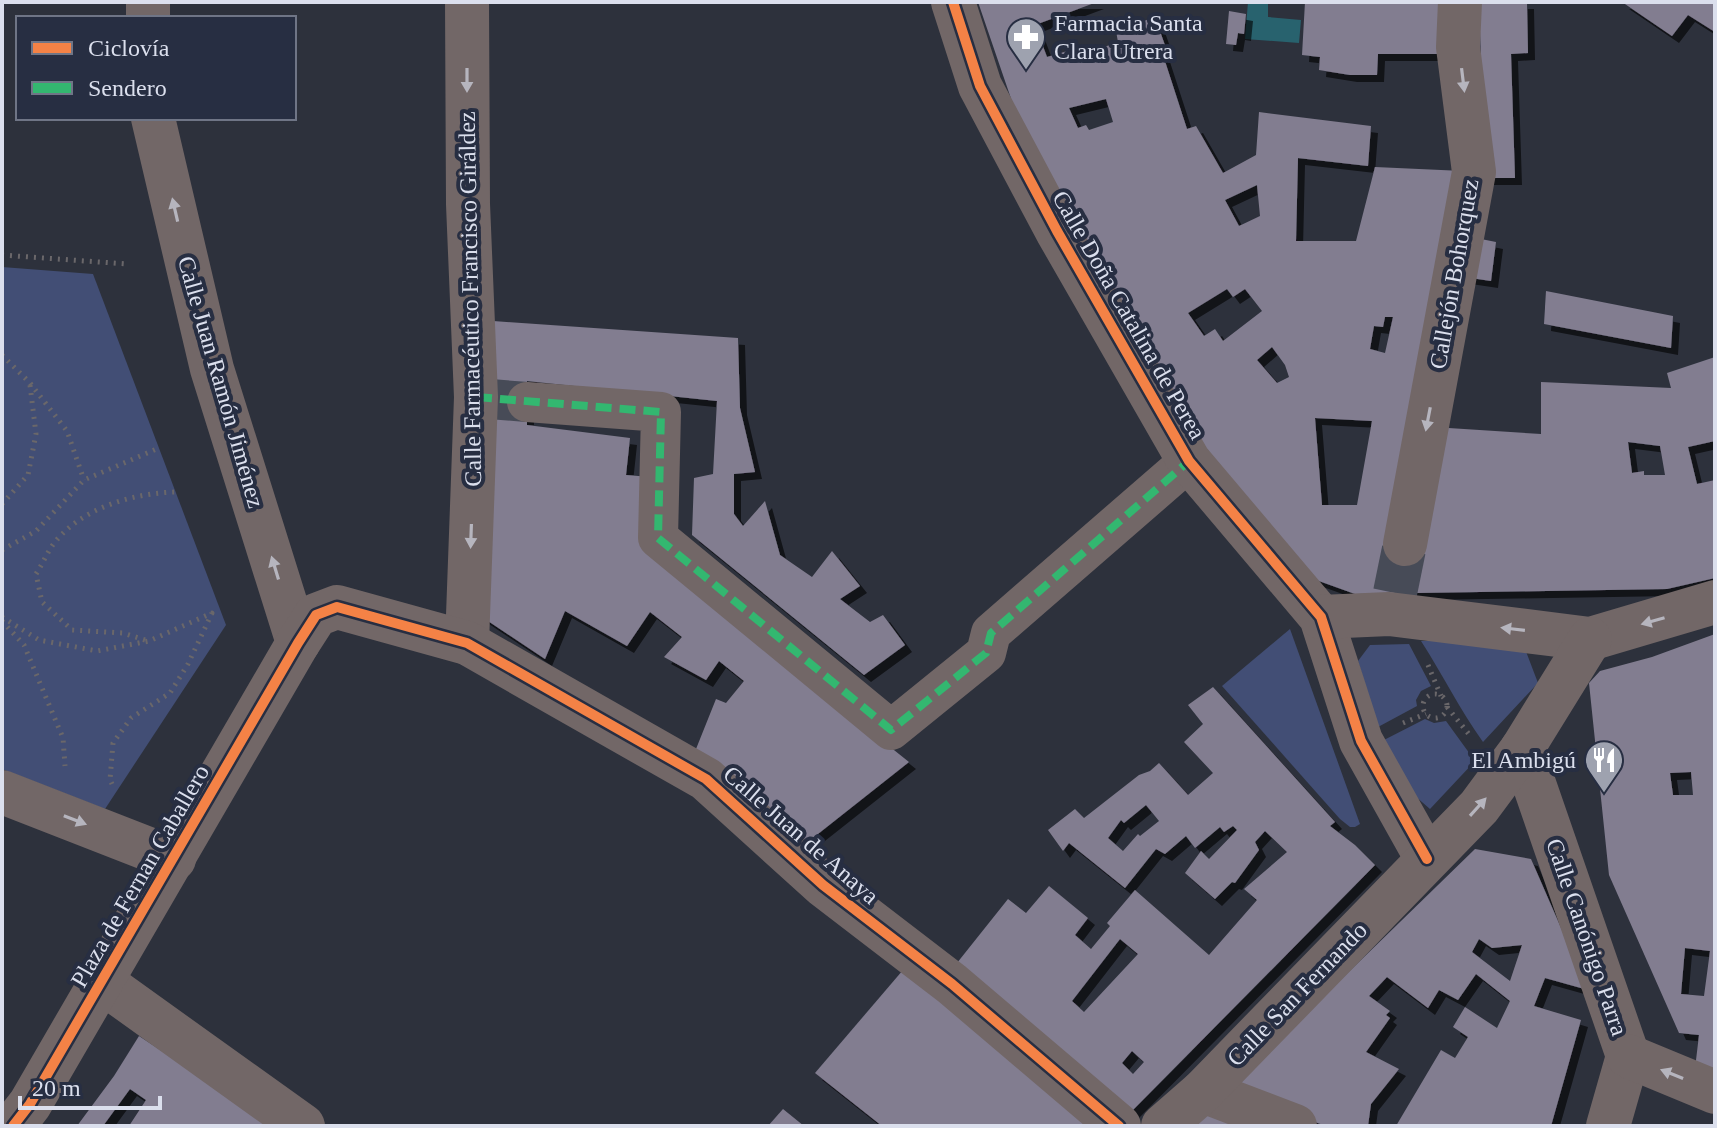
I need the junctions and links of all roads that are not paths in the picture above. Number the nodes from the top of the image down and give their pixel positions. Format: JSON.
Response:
{"nodes":[{"id":1,"x":467,"y":2,"type":"edge"},
{"id":2,"x":953,"y":2,"type":"edge"},
{"id":3,"x":1460,"y":2,"type":"edge"},
{"id":4,"x":153,"y":120,"type":"edge"},
{"id":5,"x":498,"y":399,"type":"junction"},
{"id":6,"x":1189,"y":461,"type":"junction"},
{"id":7,"x":1405,"y":544,"type":"tunnel mouth"},
{"id":8,"x":1715,"y":602,"type":"edge"},
{"id":9,"x":1321,"y":617,"type":"junction"},
{"id":10,"x":1590,"y":639,"type":"junction"},
{"id":11,"x":298,"y":643,"type":"junction"},
{"id":12,"x":467,"y":643,"type":"junction"},
{"id":13,"x":1522,"y":749,"type":"junction"},
{"id":14,"x":2,"y":792,"type":"edge"},
{"id":15,"x":174,"y":859,"type":"junction"},
{"id":16,"x":1427,"y":859,"type":"junction"},
{"id":17,"x":102,"y":982,"type":"junction"},
{"id":18,"x":1628,"y":1056,"type":"junction"},
{"id":19,"x":1203,"y":1091,"type":"junction"},
{"id":20,"x":1715,"y":1092,"type":"edge"},
{"id":21,"x":13,"y":1126,"type":"edge"},
{"id":22,"x":303,"y":1126,"type":"edge"},
{"id":23,"x":1119,"y":1126,"type":"edge"},
{"id":24,"x":1163,"y":1126,"type":"edge"},
{"id":25,"x":1295,"y":1126,"type":"edge"},
{"id":26,"x":1608,"y":1126,"type":"edge"}],
"edges":[{"from":1,"to":5,"type":"street","name":"Calle Farmacéutico Francisco Giráldez","one_way":true},
{"from":2,"to":6,"type":"street","name":"Calle Doña Catalina de Perea"},
{"from":3,"to":7,"type":"street","name":"Callejón Bohorquez","one_way":true},
{"from":11,"to":4,"type":"street","name":"Calle Juan Ramón Jiménez","one_way":true},
{"from":5,"to":6,"type":"street"},
{"from":5,"to":12,"type":"street","name":"Calle Farmacéutico Francisco Giráldez","one_way":true},
{"from":6,"to":9,"type":"street","name":"Calle Doña Catalina de Perea"},
{"from":8,"to":10,"type":"street","one_way":true},
{"from":10,"to":9,"type":"street","one_way":true},
{"from":9,"to":16,"type":"street"},
{"from":10,"to":13,"type":"street","name":"Calle San Fernando"},
{"from":11,"to":12,"type":"street","name":"Calle Juan de Anaya"},
{"from":11,"to":15,"type":"street","name":"Plaza de Fernan Caballero"},
{"from":12,"to":23,"type":"street","name":"Calle Juan de Anaya"},
{"from":16,"to":13,"type":"street","name":"Calle San Fernando","one_way":true},
{"from":13,"to":18,"type":"street","name":"Calle Canónigo Parra"},
{"from":14,"to":15,"type":"street","one_way":true},
{"from":15,"to":17,"type":"street","name":"Plaza de Fernan Caballero"},
{"from":16,"to":19,"type":"street","name":"Calle San Fernando"},
{"from":17,"to":21,"type":"street","name":"Plaza de Fernan Caballero"},
{"from":17,"to":22,"type":"street"},
{"from":20,"to":18,"type":"street","one_way":true},
{"from":18,"to":26,"type":"street","name":"Calle Canónigo Parra"},
{"from":19,"to":24,"type":"street","name":"Calle San Fernando"},
{"from":19,"to":25,"type":"street"}]}
